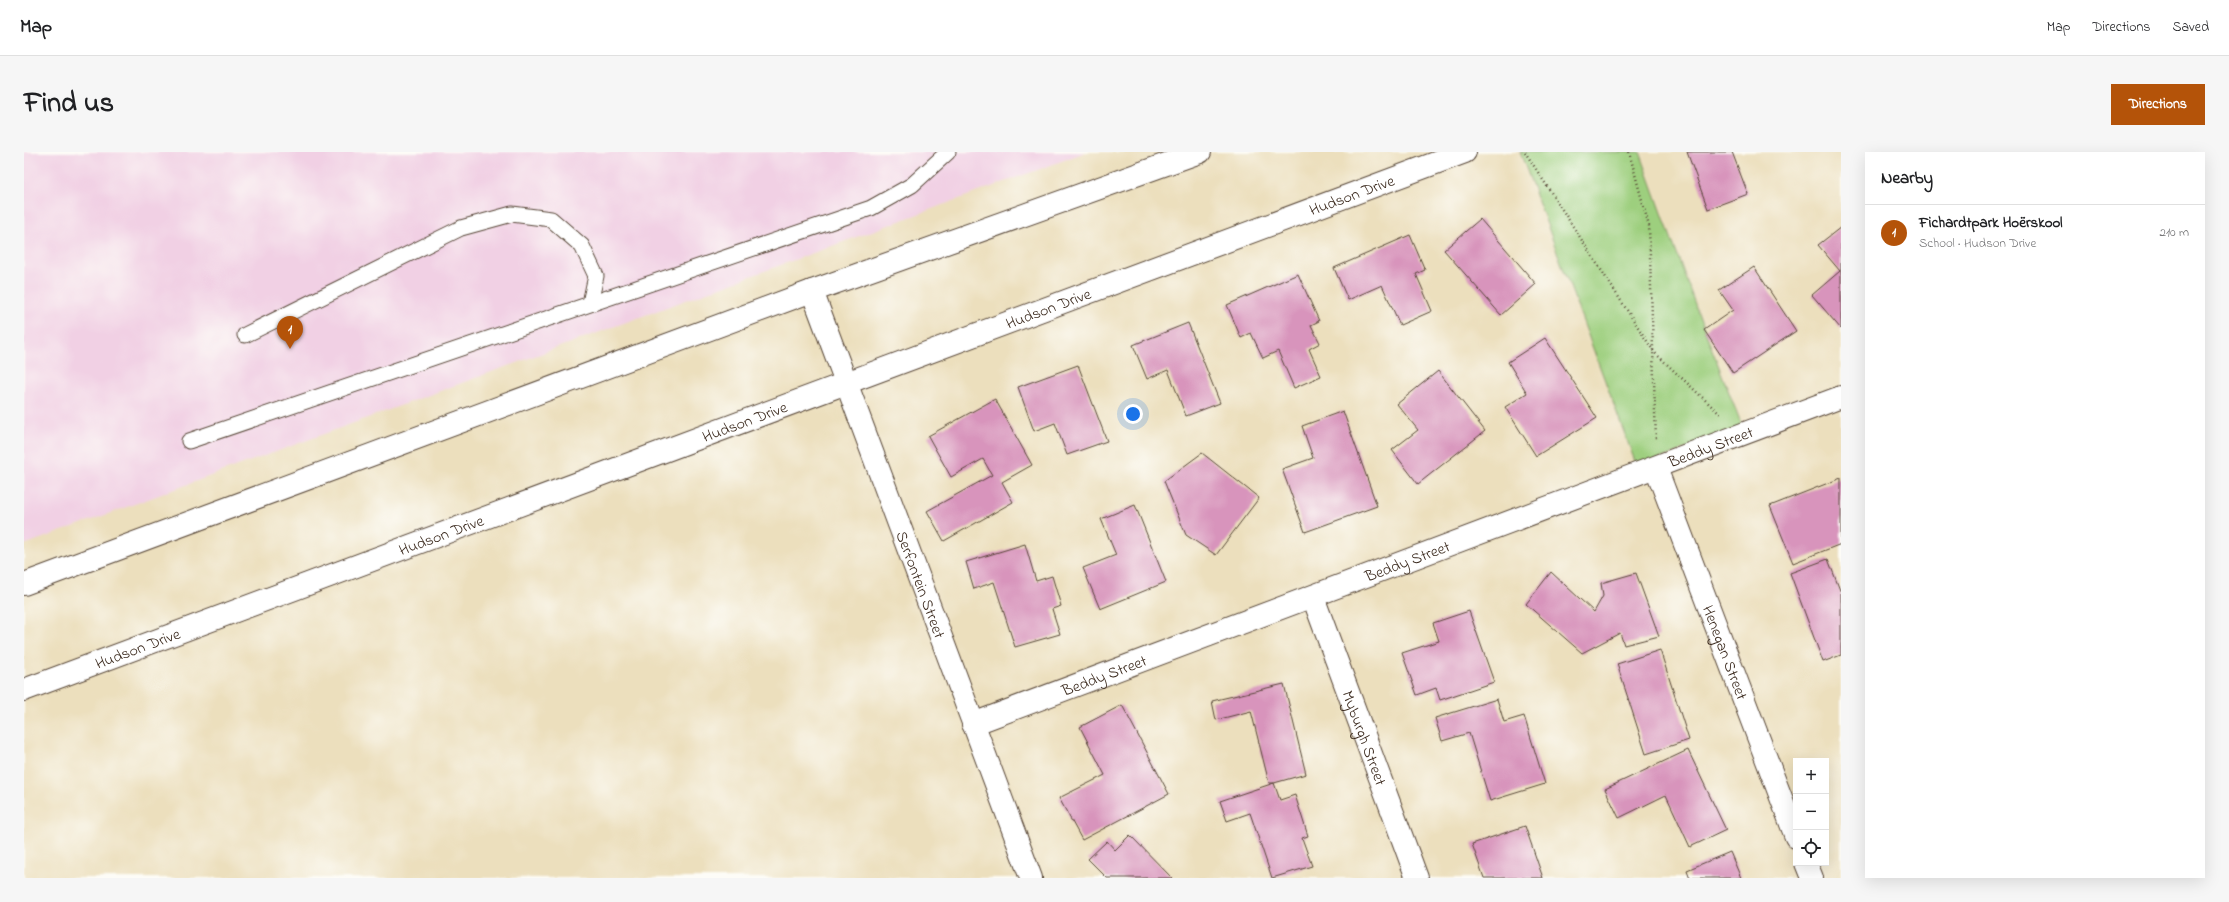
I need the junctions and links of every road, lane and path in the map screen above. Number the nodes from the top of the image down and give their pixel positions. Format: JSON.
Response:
{"nodes":[{"id":1,"x":948,"y":152,"type":"edge"},
{"id":2,"x":1200,"y":152,"type":"edge"},
{"id":3,"x":1465,"y":152,"type":"edge"},
{"id":4,"x":1525,"y":152,"type":"edge"},
{"id":5,"x":1629,"y":152,"type":"edge"},
{"id":6,"x":812,"y":291,"type":"junction"},
{"id":7,"x":590,"y":303,"type":"junction"},
{"id":8,"x":245,"y":335,"type":"dead end"},
{"id":9,"x":1654,"y":352,"type":"junction"},
{"id":10,"x":846,"y":383,"type":"junction"},
{"id":11,"x":1841,"y":397,"type":"edge"},
{"id":12,"x":1742,"y":435,"type":"junction"},
{"id":13,"x":189,"y":441,"type":"dead end"},
{"id":14,"x":1656,"y":468,"type":"junction"},
{"id":15,"x":24,"y":584,"type":"edge"},
{"id":16,"x":1314,"y":597,"type":"junction"},
{"id":17,"x":24,"y":690,"type":"edge"},
{"id":18,"x":973,"y":724,"type":"junction"},
{"id":19,"x":1793,"y":830,"type":"edge"},
{"id":20,"x":1807,"y":866,"type":"edge"},
{"id":21,"x":1030,"y":878,"type":"edge"},
{"id":22,"x":1417,"y":878,"type":"edge"},
{"id":23,"x":1812,"y":878,"type":"edge"}],
"edges":[{"from":1,"to":7,"type":"lane"},
{"from":2,"to":6,"type":"street"},
{"from":3,"to":10,"type":"street","name":"Hudson Drive"},
{"from":4,"to":9,"type":"path"},
{"from":5,"to":9,"type":"path"},
{"from":6,"to":10,"type":"street","name":"Serfontein Street"},
{"from":6,"to":15,"type":"street"},
{"from":7,"to":8,"type":"lane"},
{"from":7,"to":13,"type":"lane"},
{"from":9,"to":12,"type":"path"},
{"from":9,"to":14,"type":"path"},
{"from":10,"to":17,"type":"street","name":"Hudson Drive"},
{"from":10,"to":18,"type":"street","name":"Serfontein Street"},
{"from":11,"to":12,"type":"street","name":"Beddy Street"},
{"from":12,"to":14,"type":"street","name":"Beddy Street"},
{"from":14,"to":16,"type":"street","name":"Beddy Street"},
{"from":14,"to":19,"type":"street","name":"Henegan Street"},
{"from":16,"to":18,"type":"street","name":"Beddy Street"},
{"from":16,"to":22,"type":"street","name":"Myburgh Street"},
{"from":18,"to":21,"type":"street","name":"Serfontein Street"},
{"from":20,"to":23,"type":"street"}]}
